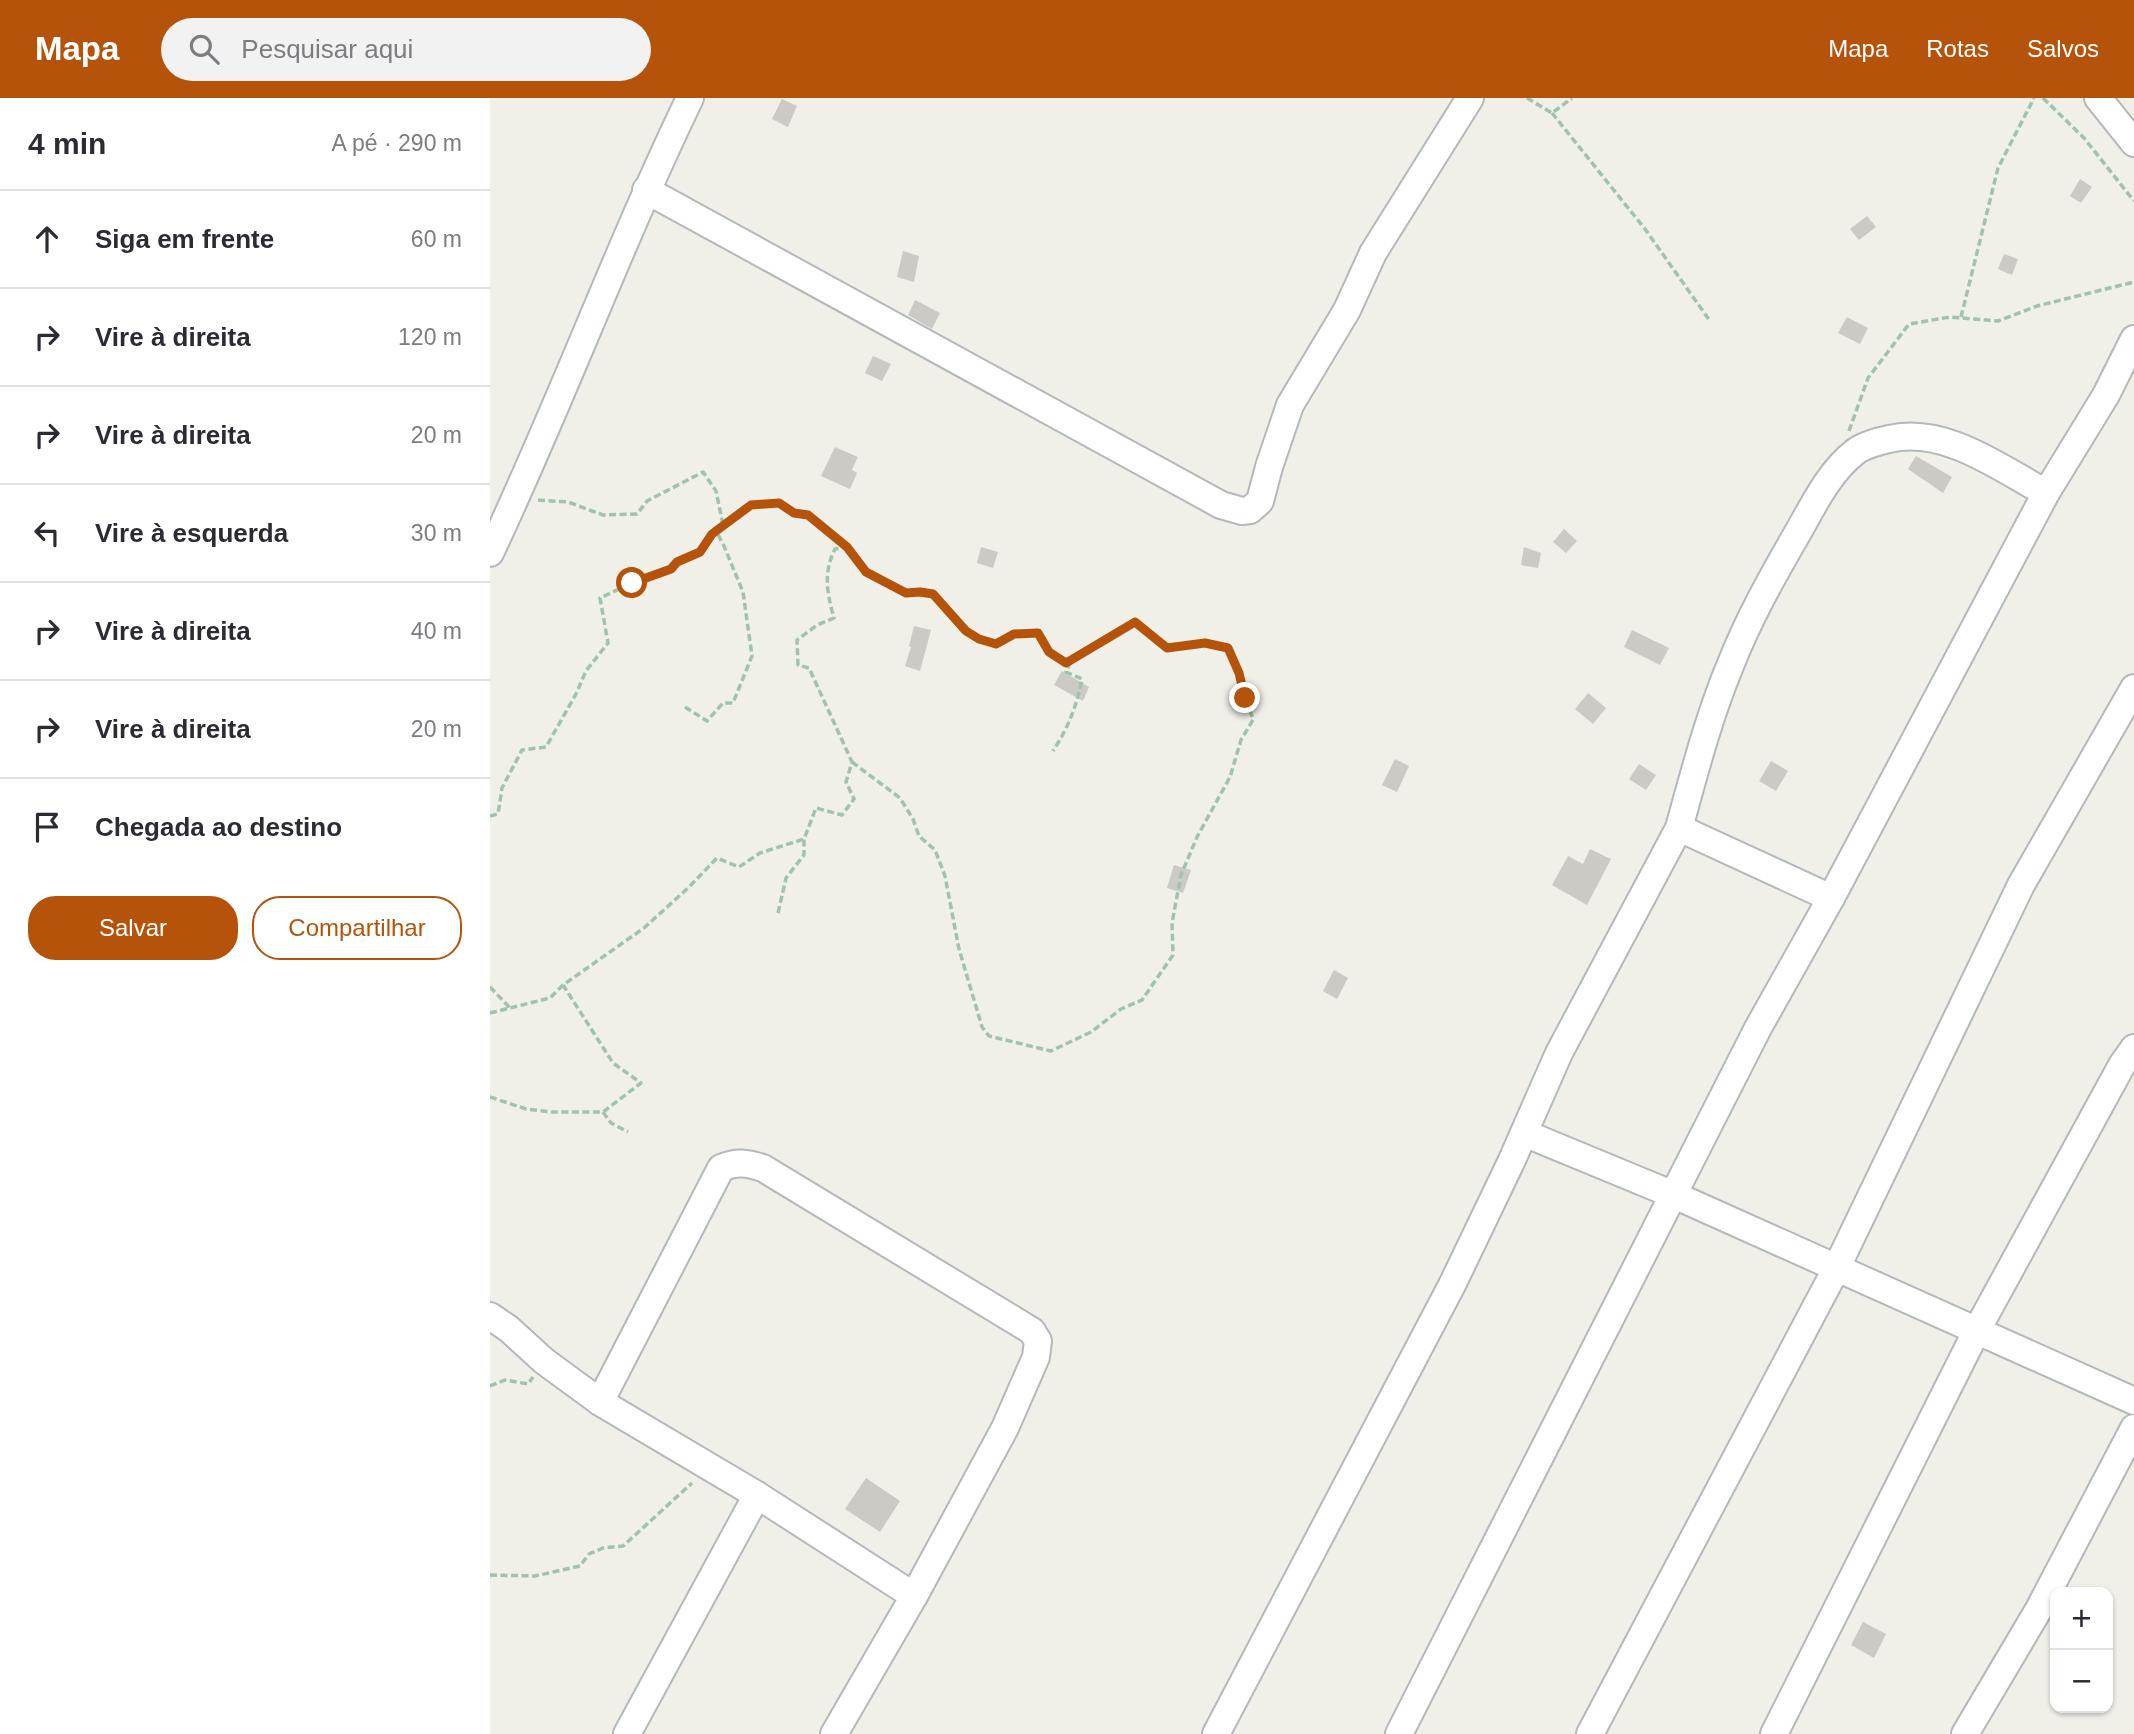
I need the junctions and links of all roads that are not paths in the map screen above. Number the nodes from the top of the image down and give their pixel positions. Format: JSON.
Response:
{"nodes":[{"id":1,"x":690,"y":98,"type":"edge"},
{"id":2,"x":1470,"y":98,"type":"edge"},
{"id":3,"x":2098,"y":98,"type":"edge"},
{"id":4,"x":2134,"y":143,"type":"edge"},
{"id":5,"x":646,"y":190,"type":"junction"},
{"id":6,"x":2134,"y":339,"type":"edge"},
{"id":7,"x":2046,"y":493,"type":"junction"},
{"id":8,"x":490,"y":553,"type":"edge"},
{"id":9,"x":2134,"y":688,"type":"edge"},
{"id":10,"x":1679,"y":828,"type":"junction"},
{"id":11,"x":1832,"y":898,"type":"junction"},
{"id":12,"x":2134,"y":1048,"type":"edge"},
{"id":13,"x":1524,"y":1133,"type":"junction"},
{"id":14,"x":1674,"y":1195,"type":"junction"},
{"id":15,"x":1836,"y":1269,"type":"junction"},
{"id":16,"x":490,"y":1316,"type":"edge"},
{"id":17,"x":1977,"y":1330,"type":"junction"},
{"id":18,"x":2134,"y":1401,"type":"edge"},
{"id":19,"x":600,"y":1402,"type":"junction"},
{"id":20,"x":2134,"y":1429,"type":"edge"},
{"id":21,"x":757,"y":1495,"type":"junction"},
{"id":22,"x":914,"y":1596,"type":"junction"},
{"id":23,"x":627,"y":1734,"type":"edge"},
{"id":24,"x":834,"y":1734,"type":"edge"},
{"id":25,"x":1216,"y":1734,"type":"edge"},
{"id":26,"x":1399,"y":1734,"type":"edge"},
{"id":27,"x":1590,"y":1734,"type":"edge"},
{"id":28,"x":1774,"y":1734,"type":"edge"},
{"id":29,"x":1965,"y":1734,"type":"edge"}],
"edges":[{"from":1,"to":5,"type":"street"},
{"from":2,"to":5,"type":"street"},
{"from":3,"to":4,"type":"street"},
{"from":5,"to":8,"type":"street"},
{"from":6,"to":7,"type":"street"},
{"from":7,"to":10,"type":"street"},
{"from":7,"to":11,"type":"street"},
{"from":9,"to":15,"type":"street"},
{"from":10,"to":11,"type":"street"},
{"from":10,"to":13,"type":"street"},
{"from":11,"to":14,"type":"street"},
{"from":12,"to":17,"type":"street"},
{"from":13,"to":14,"type":"street"},
{"from":13,"to":25,"type":"street"},
{"from":14,"to":15,"type":"street"},
{"from":14,"to":26,"type":"street"},
{"from":15,"to":17,"type":"street"},
{"from":15,"to":27,"type":"street"},
{"from":16,"to":19,"type":"street"},
{"from":17,"to":18,"type":"street"},
{"from":17,"to":28,"type":"street"},
{"from":19,"to":21,"type":"street"},
{"from":19,"to":22,"type":"street"},
{"from":20,"to":29,"type":"street"},
{"from":21,"to":22,"type":"street"},
{"from":21,"to":23,"type":"street"},
{"from":22,"to":24,"type":"street"}]}
